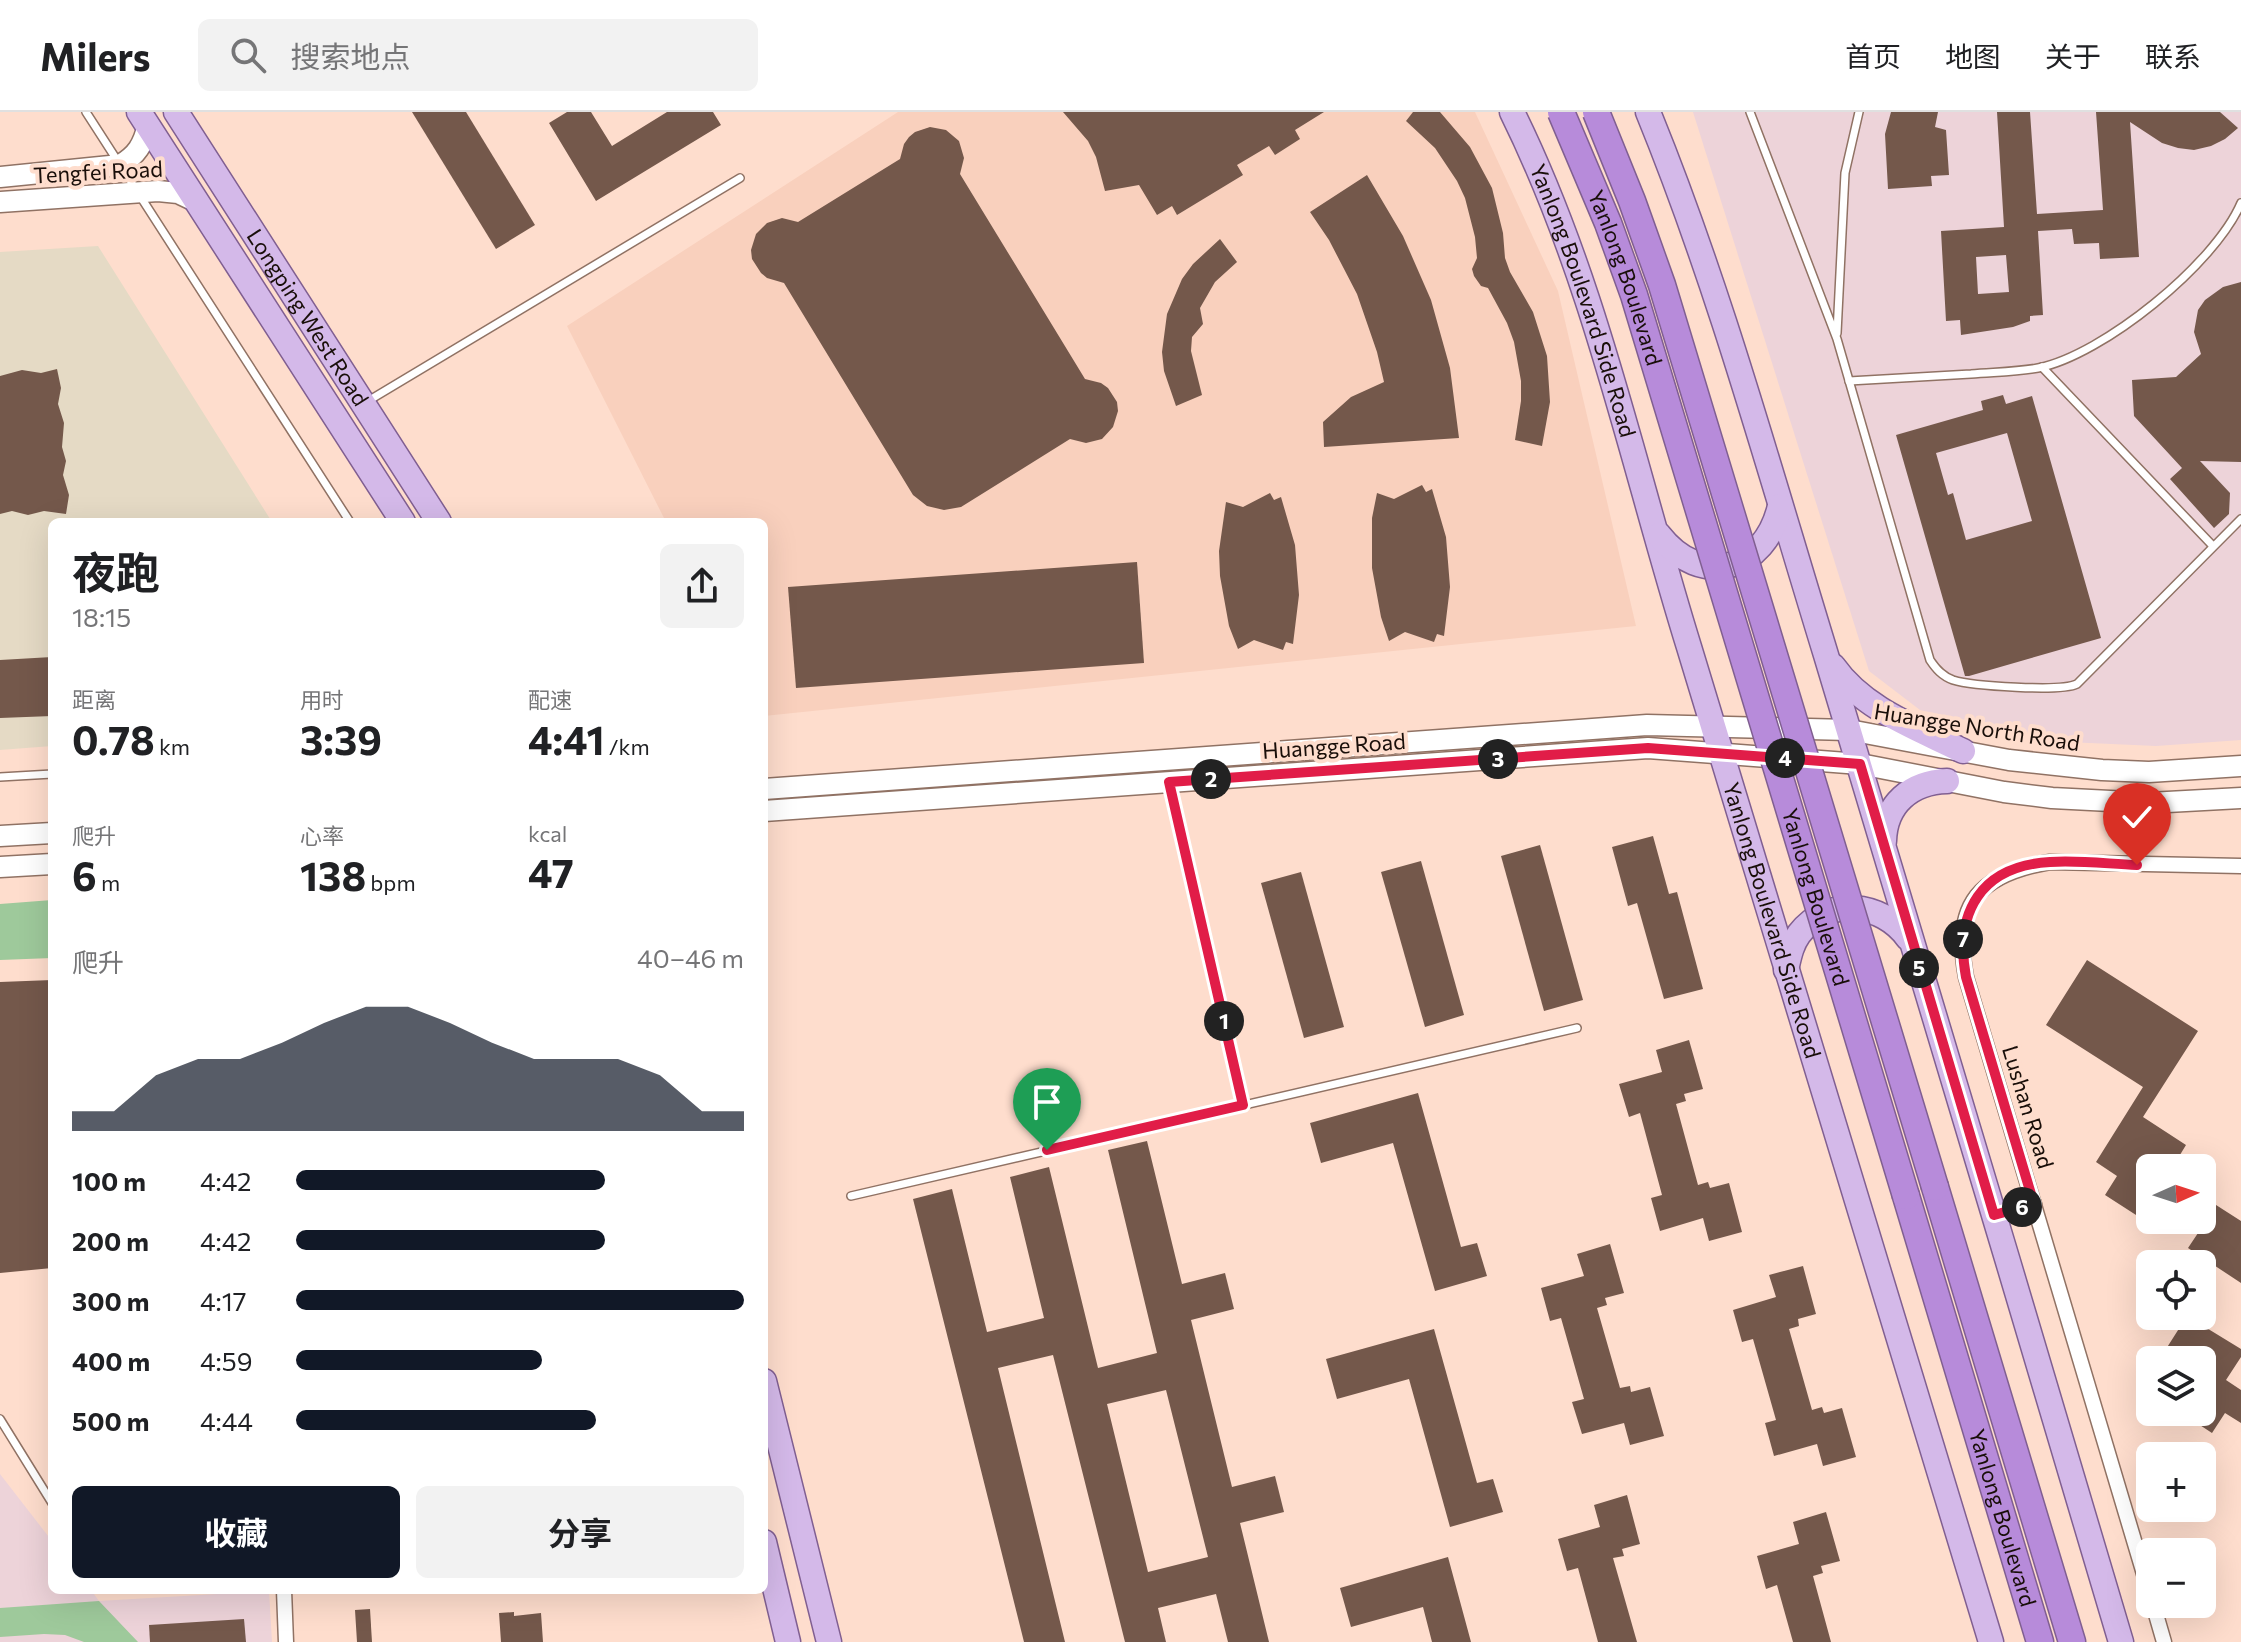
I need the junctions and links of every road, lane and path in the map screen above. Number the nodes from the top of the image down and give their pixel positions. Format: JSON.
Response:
{"nodes":[{"id":1,"x":86,"y":112,"type":"edge"},
{"id":2,"x":176,"y":112,"type":"edge"},
{"id":3,"x":1512,"y":112,"type":"edge"},
{"id":4,"x":1561,"y":112,"type":"edge"},
{"id":5,"x":1596,"y":112,"type":"edge"},
{"id":6,"x":1648,"y":112,"type":"edge"},
{"id":7,"x":1750,"y":112,"type":"edge"},
{"id":8,"x":1859,"y":112,"type":"edge"},
{"id":9,"x":144,"y":119,"type":"edge"},
{"id":10,"x":120,"y":165,"type":"junction"},
{"id":11,"x":0,"y":177,"type":"edge"},
{"id":12,"x":740,"y":178,"type":"dead end"},
{"id":13,"x":137,"y":192,"type":"junction"},
{"id":14,"x":0,"y":202,"type":"edge"},
{"id":15,"x":197,"y":202,"type":"junction"},
{"id":16,"x":2241,"y":203,"type":"edge"},
{"id":17,"x":1837,"y":339,"type":"junction"},
{"id":18,"x":2042,"y":367,"type":"junction"},
{"id":19,"x":1849,"y":381,"type":"junction"},
{"id":20,"x":363,"y":404,"type":"junction"},
{"id":21,"x":1780,"y":506,"type":"junction"},
{"id":22,"x":347,"y":518,"type":"edge"},
{"id":23,"x":400,"y":518,"type":"edge"},
{"id":24,"x":436,"y":518,"type":"edge"},
{"id":25,"x":2241,"y":519,"type":"edge"},
{"id":26,"x":1658,"y":533,"type":"junction"},
{"id":27,"x":2212,"y":545,"type":"junction"},
{"id":28,"x":1826,"y":657,"type":"junction"},
{"id":29,"x":1713,"y":726,"type":"junction"},
{"id":30,"x":1849,"y":730,"type":"junction"},
{"id":31,"x":1963,"y":751,"type":"junction"},
{"id":32,"x":1721,"y":753,"type":"junction"},
{"id":33,"x":1164,"y":760,"type":"junction"},
{"id":34,"x":1860,"y":764,"type":"junction"},
{"id":35,"x":2241,"y":766,"type":"edge"},
{"id":36,"x":48,"y":774,"type":"edge"},
{"id":37,"x":0,"y":777,"type":"edge"},
{"id":38,"x":1947,"y":781,"type":"junction"},
{"id":39,"x":1169,"y":782,"type":"junction"},
{"id":40,"x":768,"y":789,"type":"edge"},
{"id":41,"x":2241,"y":798,"type":"edge"},
{"id":42,"x":768,"y":811,"type":"edge"},
{"id":43,"x":48,"y":833,"type":"edge"},
{"id":44,"x":0,"y":836,"type":"edge"},
{"id":45,"x":1883,"y":844,"type":"junction"},
{"id":46,"x":48,"y":864,"type":"edge"},
{"id":47,"x":2241,"y":866,"type":"edge"},
{"id":48,"x":0,"y":867,"type":"edge"},
{"id":49,"x":1912,"y":943,"type":"junction"},
{"id":50,"x":1786,"y":970,"type":"junction"},
{"id":51,"x":1577,"y":1028,"type":"dead end"},
{"id":52,"x":1243,"y":1105,"type":"junction"},
{"id":53,"x":851,"y":1196,"type":"dead end"},
{"id":54,"x":2034,"y":1204,"type":"junction"},
{"id":55,"x":1994,"y":1215,"type":"junction"},
{"id":56,"x":768,"y":1397,"type":"edge"},
{"id":57,"x":0,"y":1419,"type":"edge"},
{"id":58,"x":48,"y":1497,"type":"edge"},
{"id":59,"x":2136,"y":1547,"type":"edge"},
{"id":60,"x":768,"y":1559,"type":"edge"},
{"id":61,"x":284,"y":1594,"type":"edge"},
{"id":62,"x":2157,"y":1618,"type":"edge"},
{"id":63,"x":286,"y":1642,"type":"edge"},
{"id":64,"x":788,"y":1642,"type":"edge"},
{"id":65,"x":829,"y":1642,"type":"edge"},
{"id":66,"x":1991,"y":1642,"type":"edge"},
{"id":67,"x":2040,"y":1642,"type":"edge"},
{"id":68,"x":2072,"y":1642,"type":"edge"},
{"id":69,"x":2121,"y":1642,"type":"edge"},
{"id":70,"x":2164,"y":1642,"type":"edge"}],
"edges":[{"from":1,"to":10,"type":"lane"},
{"from":2,"to":20,"type":"main road","name":"Longping West Road"},
{"from":3,"to":26,"type":"main road","name":"Yanlong Boulevard Side Road"},
{"from":4,"to":67,"type":"highway","name":"Yanlong Boulevard","bridge":true},
{"from":5,"to":68,"type":"highway","name":"Yanlong Boulevard","bridge":true},
{"from":6,"to":21,"type":"main road"},
{"from":7,"to":17,"type":"lane"},
{"from":8,"to":17,"type":"lane"},
{"from":9,"to":10,"type":"main road","name":"Tengfei Road"},
{"from":9,"to":15,"type":"main road","name":"Longping West Road"},
{"from":10,"to":11,"type":"main road","name":"Tengfei Road"},
{"from":10,"to":13,"type":"lane"},
{"from":12,"to":20,"type":"lane"},
{"from":13,"to":14,"type":"main road","name":"Tengfei Road"},
{"from":13,"to":15,"type":"main road","name":"Tengfei Road"},
{"from":13,"to":22,"type":"lane"},
{"from":15,"to":23,"type":"main road","name":"Longping West Road"},
{"from":16,"to":18,"type":"lane"},
{"from":17,"to":19,"type":"lane"},
{"from":18,"to":19,"type":"lane"},
{"from":18,"to":27,"type":"lane"},
{"from":19,"to":27,"type":"lane"},
{"from":20,"to":24,"type":"main road","name":"Longping West Road"},
{"from":21,"to":26,"type":"main road"},
{"from":21,"to":28,"type":"main road"},
{"from":25,"to":27,"type":"lane"},
{"from":26,"to":29,"type":"main road","name":"Yanlong Boulevard Side Road"},
{"from":28,"to":30,"type":"main road"},
{"from":28,"to":31,"type":"main road"},
{"from":29,"to":30,"type":"main road","name":"Huangge Road"},
{"from":29,"to":32,"type":"main road","name":"Yanlong Boulevard Side Road"},
{"from":29,"to":33,"type":"main road","name":"Huangge Road"},
{"from":30,"to":31,"type":"main road","name":"Huangge North Road"},
{"from":30,"to":34,"type":"main road"},
{"from":31,"to":35,"type":"main road","name":"Huangge North Road"},
{"from":32,"to":34,"type":"main road","name":"Huangge Road"},
{"from":32,"to":39,"type":"main road","name":"Huangge Road"},
{"from":32,"to":50,"type":"main road","name":"Yanlong Boulevard Side Road"},
{"from":33,"to":39,"type":"lane"},
{"from":33,"to":40,"type":"main road","name":"Huangge Road"},
{"from":34,"to":38,"type":"main road"},
{"from":34,"to":45,"type":"main road"},
{"from":36,"to":37,"type":"lane"},
{"from":38,"to":41,"type":"main road"},
{"from":38,"to":45,"type":"main road"},
{"from":39,"to":42,"type":"main road","name":"Huangge Road"},
{"from":39,"to":52,"type":"lane"},
{"from":43,"to":44,"type":"main road"},
{"from":45,"to":49,"type":"main road"},
{"from":46,"to":48,"type":"main road"},
{"from":47,"to":54,"type":"street","name":"Lushan Road"},
{"from":49,"to":50,"type":"main road"},
{"from":49,"to":55,"type":"main road"},
{"from":50,"to":66,"type":"main road","name":"Yanlong Boulevard Side Road"},
{"from":51,"to":52,"type":"lane"},
{"from":52,"to":53,"type":"lane"},
{"from":54,"to":55,"type":"street"},
{"from":54,"to":59,"type":"street","name":"Lushan Road"},
{"from":55,"to":69,"type":"main road"},
{"from":56,"to":65,"type":"main road"},
{"from":57,"to":58,"type":"lane"},
{"from":60,"to":64,"type":"main road"},
{"from":61,"to":63,"type":"street"},
{"from":62,"to":70,"type":"street"}]}
